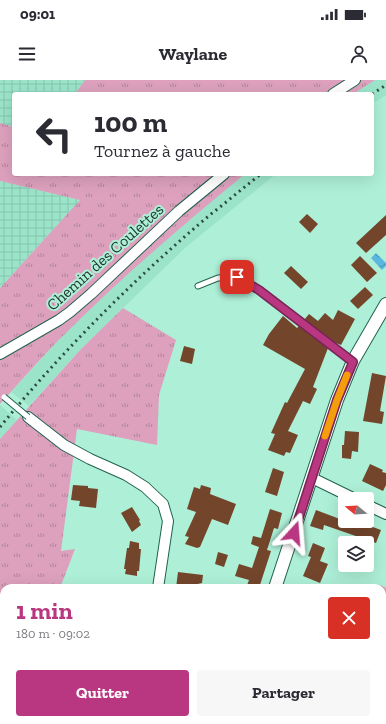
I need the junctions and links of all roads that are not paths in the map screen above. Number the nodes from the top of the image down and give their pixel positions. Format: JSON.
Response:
{"nodes":[{"id":1,"x":355,"y":80,"type":"edge"},
{"id":2,"x":336,"y":92,"type":"edge"},
{"id":3,"x":222,"y":176,"type":"edge"},
{"id":4,"x":198,"y":286,"type":"dead end"},
{"id":5,"x":386,"y":304,"type":"edge"},
{"id":6,"x":0,"y":354,"type":"edge"},
{"id":7,"x":353,"y":362,"type":"junction"},
{"id":8,"x":2,"y":396,"type":"edge"},
{"id":9,"x":28,"y":417,"type":"joint"},
{"id":10,"x":312,"y":478,"type":"junction"},
{"id":11,"x":341,"y":492,"type":"edge"},
{"id":12,"x":374,"y":508,"type":"edge"},
{"id":13,"x":386,"y":514,"type":"edge"},
{"id":14,"x":159,"y":584,"type":"edge"},
{"id":15,"x":276,"y":584,"type":"edge"}],
"edges":[{"from":1,"to":2,"type":"street"},
{"from":3,"to":6,"type":"street","name":"Chemin des Coulettes"},
{"from":4,"to":7,"type":"lane"},
{"from":5,"to":7,"type":"street"},
{"from":7,"to":10,"type":"street"},
{"from":8,"to":9,"type":"lane","bridge":true},
{"from":9,"to":14,"type":"street"},
{"from":10,"to":11,"type":"street"},
{"from":10,"to":15,"type":"street"},
{"from":12,"to":13,"type":"street"}]}
